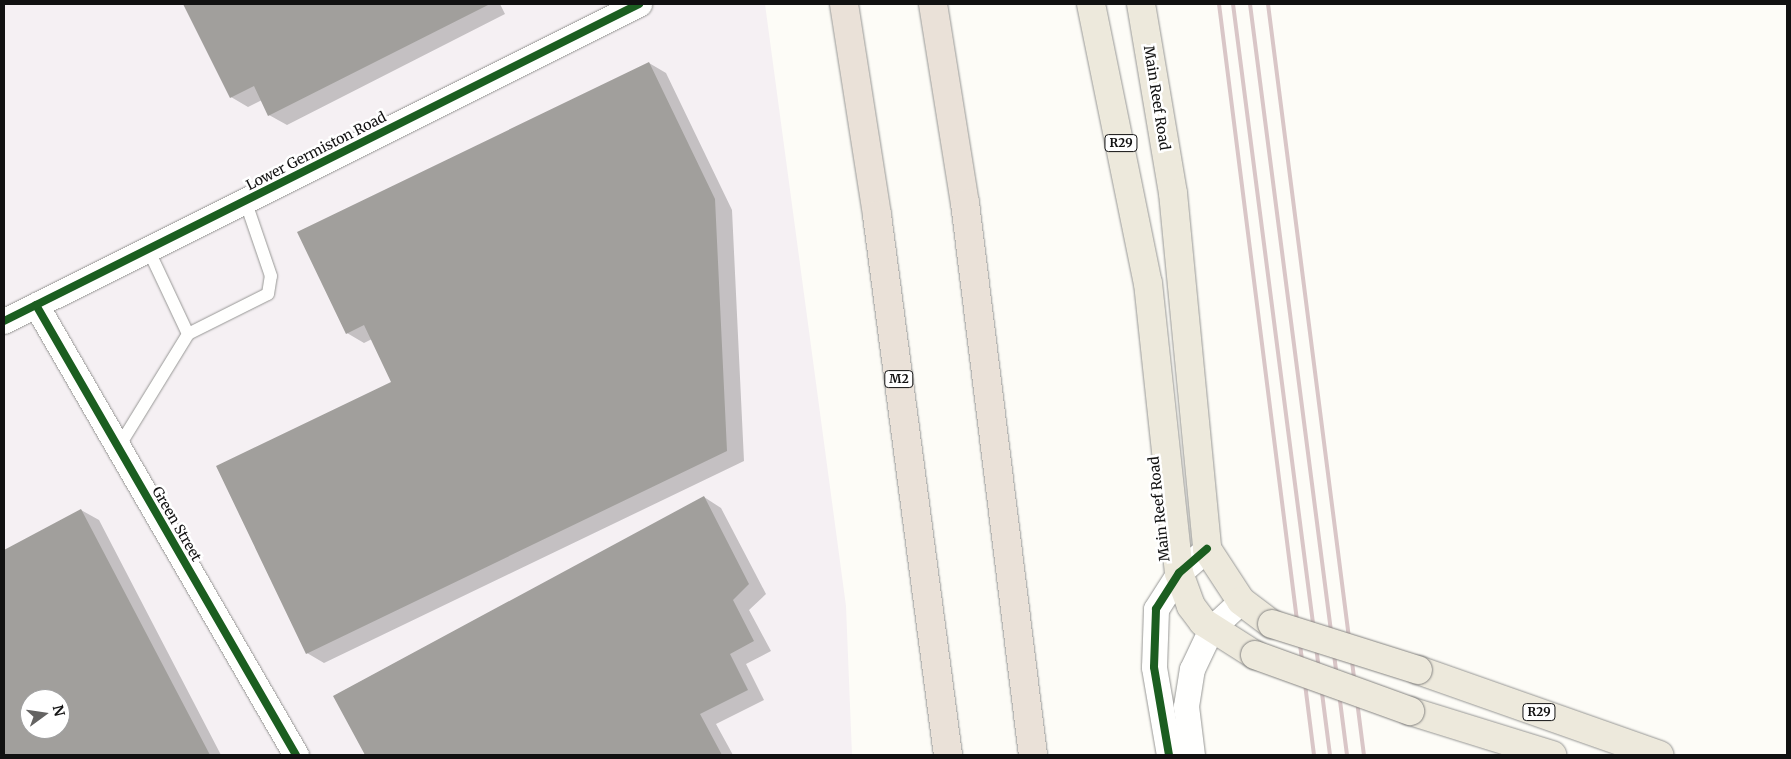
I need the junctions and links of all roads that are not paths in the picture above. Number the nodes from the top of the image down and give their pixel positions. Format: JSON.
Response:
{"nodes":[{"id":1,"x":639,"y":4,"type":"edge"},
{"id":2,"x":844,"y":4,"type":"edge"},
{"id":3,"x":933,"y":4,"type":"edge"},
{"id":4,"x":1091,"y":4,"type":"edge"},
{"id":5,"x":1141,"y":4,"type":"edge"},
{"id":6,"x":245,"y":200,"type":"junction"},
{"id":7,"x":148,"y":249,"type":"junction"},
{"id":8,"x":36,"y":305,"type":"junction"},
{"id":9,"x":4,"y":321,"type":"edge"},
{"id":10,"x":188,"y":334,"type":"junction"},
{"id":11,"x":118,"y":448,"type":"junction"},
{"id":12,"x":1207,"y":550,"type":"junction"},
{"id":13,"x":1179,"y":573,"type":"junction"},
{"id":14,"x":1241,"y":601,"type":"junction"},
{"id":15,"x":1211,"y":629,"type":"junction"},
{"id":16,"x":296,"y":755,"type":"edge"},
{"id":17,"x":948,"y":755,"type":"edge"},
{"id":18,"x":1033,"y":755,"type":"edge"},
{"id":19,"x":1169,"y":755,"type":"edge"},
{"id":20,"x":1192,"y":755,"type":"edge"},
{"id":21,"x":1552,"y":755,"type":"edge"},
{"id":22,"x":1660,"y":755,"type":"edge"}],
"edges":[{"from":1,"to":6,"type":"street","name":"Lower Germiston Road"},
{"from":2,"to":17,"type":"highway","number":"M2"},
{"from":3,"to":18,"type":"highway"},
{"from":4,"to":13,"type":"main road","name":"Main Reef Road","number":"R29"},
{"from":5,"to":12,"type":"main road","name":"Main Reef Road","number":"R29"},
{"from":6,"to":7,"type":"street","name":"Lower Germiston Road"},
{"from":6,"to":10,"type":"lane"},
{"from":7,"to":8,"type":"street","name":"Lower Germiston Road"},
{"from":7,"to":10,"type":"lane"},
{"from":8,"to":9,"type":"street","name":"Lower Germiston Road"},
{"from":8,"to":11,"type":"street","name":"Green Street"},
{"from":10,"to":11,"type":"lane"},
{"from":11,"to":16,"type":"street","name":"Green Street"},
{"from":12,"to":13,"type":"street"},
{"from":12,"to":14,"type":"main road","name":"Main Reef Road","number":"R29"},
{"from":13,"to":15,"type":"main road","name":"Main Reef Road","number":"R29"},
{"from":13,"to":19,"type":"street"},
{"from":14,"to":15,"type":"street"},
{"from":14,"to":22,"type":"main road","name":"Main Reef Road","number":"R29","bridge":true},
{"from":15,"to":20,"type":"street"},
{"from":15,"to":21,"type":"main road","name":"Main Reef Road","number":"R29","bridge":true}]}
